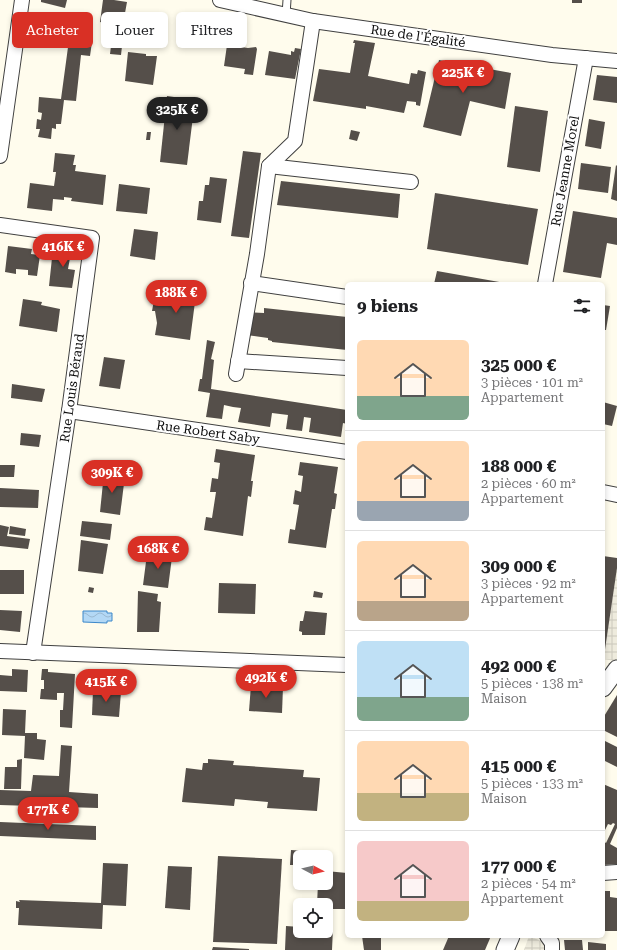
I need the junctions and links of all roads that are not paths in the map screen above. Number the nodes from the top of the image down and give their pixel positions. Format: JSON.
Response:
{"nodes":[{"id":1,"x":22,"y":0,"type":"edge"},
{"id":2,"x":220,"y":0,"type":"edge"},
{"id":3,"x":287,"y":0,"type":"edge"},
{"id":4,"x":286,"y":15,"type":"junction"},
{"id":5,"x":313,"y":21,"type":"junction"},
{"id":6,"x":586,"y":58,"type":"junction"},
{"id":7,"x":617,"y":62,"type":"edge"},
{"id":8,"x":0,"y":156,"type":"edge"},
{"id":9,"x":269,"y":166,"type":"junction"},
{"id":10,"x":411,"y":182,"type":"dead end"},
{"id":11,"x":0,"y":225,"type":"edge"},
{"id":12,"x":545,"y":282,"type":"edge"},
{"id":13,"x":251,"y":283,"type":"junction"},
{"id":14,"x":345,"y":297,"type":"edge"},
{"id":15,"x":345,"y":368,"type":"edge"},
{"id":16,"x":69,"y":411,"type":"junction"},
{"id":17,"x":345,"y":452,"type":"edge"},
{"id":18,"x":605,"y":492,"type":"edge"},
{"id":19,"x":617,"y":495,"type":"edge"},
{"id":20,"x":0,"y":651,"type":"edge"},
{"id":21,"x":33,"y":653,"type":"junction"},
{"id":22,"x":345,"y":665,"type":"edge"},
{"id":23,"x":617,"y":872,"type":"edge"},
{"id":24,"x":605,"y":873,"type":"edge"},
{"id":25,"x":510,"y":938,"type":"edge"},
{"id":26,"x":548,"y":938,"type":"edge"},
{"id":27,"x":505,"y":950,"type":"edge"},
{"id":28,"x":552,"y":950,"type":"edge"}],
"edges":[{"from":1,"to":8,"type":"street"},
{"from":2,"to":4,"type":"street","name":"Rue de l'Égalité"},
{"from":3,"to":4,"type":"lane"},
{"from":4,"to":5,"type":"street","name":"Rue de l'Égalité"},
{"from":5,"to":6,"type":"street","name":"Rue de l'Égalité"},
{"from":5,"to":9,"type":"street"},
{"from":6,"to":7,"type":"street","name":"Rue de l'Égalité"},
{"from":6,"to":12,"type":"street","name":"Rue Jeanne Morel"},
{"from":9,"to":10,"type":"street"},
{"from":9,"to":13,"type":"street"},
{"from":11,"to":16,"type":"street","name":"Rue Louis Béraud"},
{"from":13,"to":14,"type":"street"},
{"from":13,"to":15,"type":"street"},
{"from":16,"to":17,"type":"street","name":"Rue Robert Saby"},
{"from":16,"to":21,"type":"street","name":"Rue Louis Béraud"},
{"from":18,"to":19,"type":"street"},
{"from":20,"to":21,"type":"street"},
{"from":21,"to":22,"type":"street"},
{"from":23,"to":24,"type":"street"},
{"from":25,"to":27,"type":"street"},
{"from":26,"to":28,"type":"street"}]}
